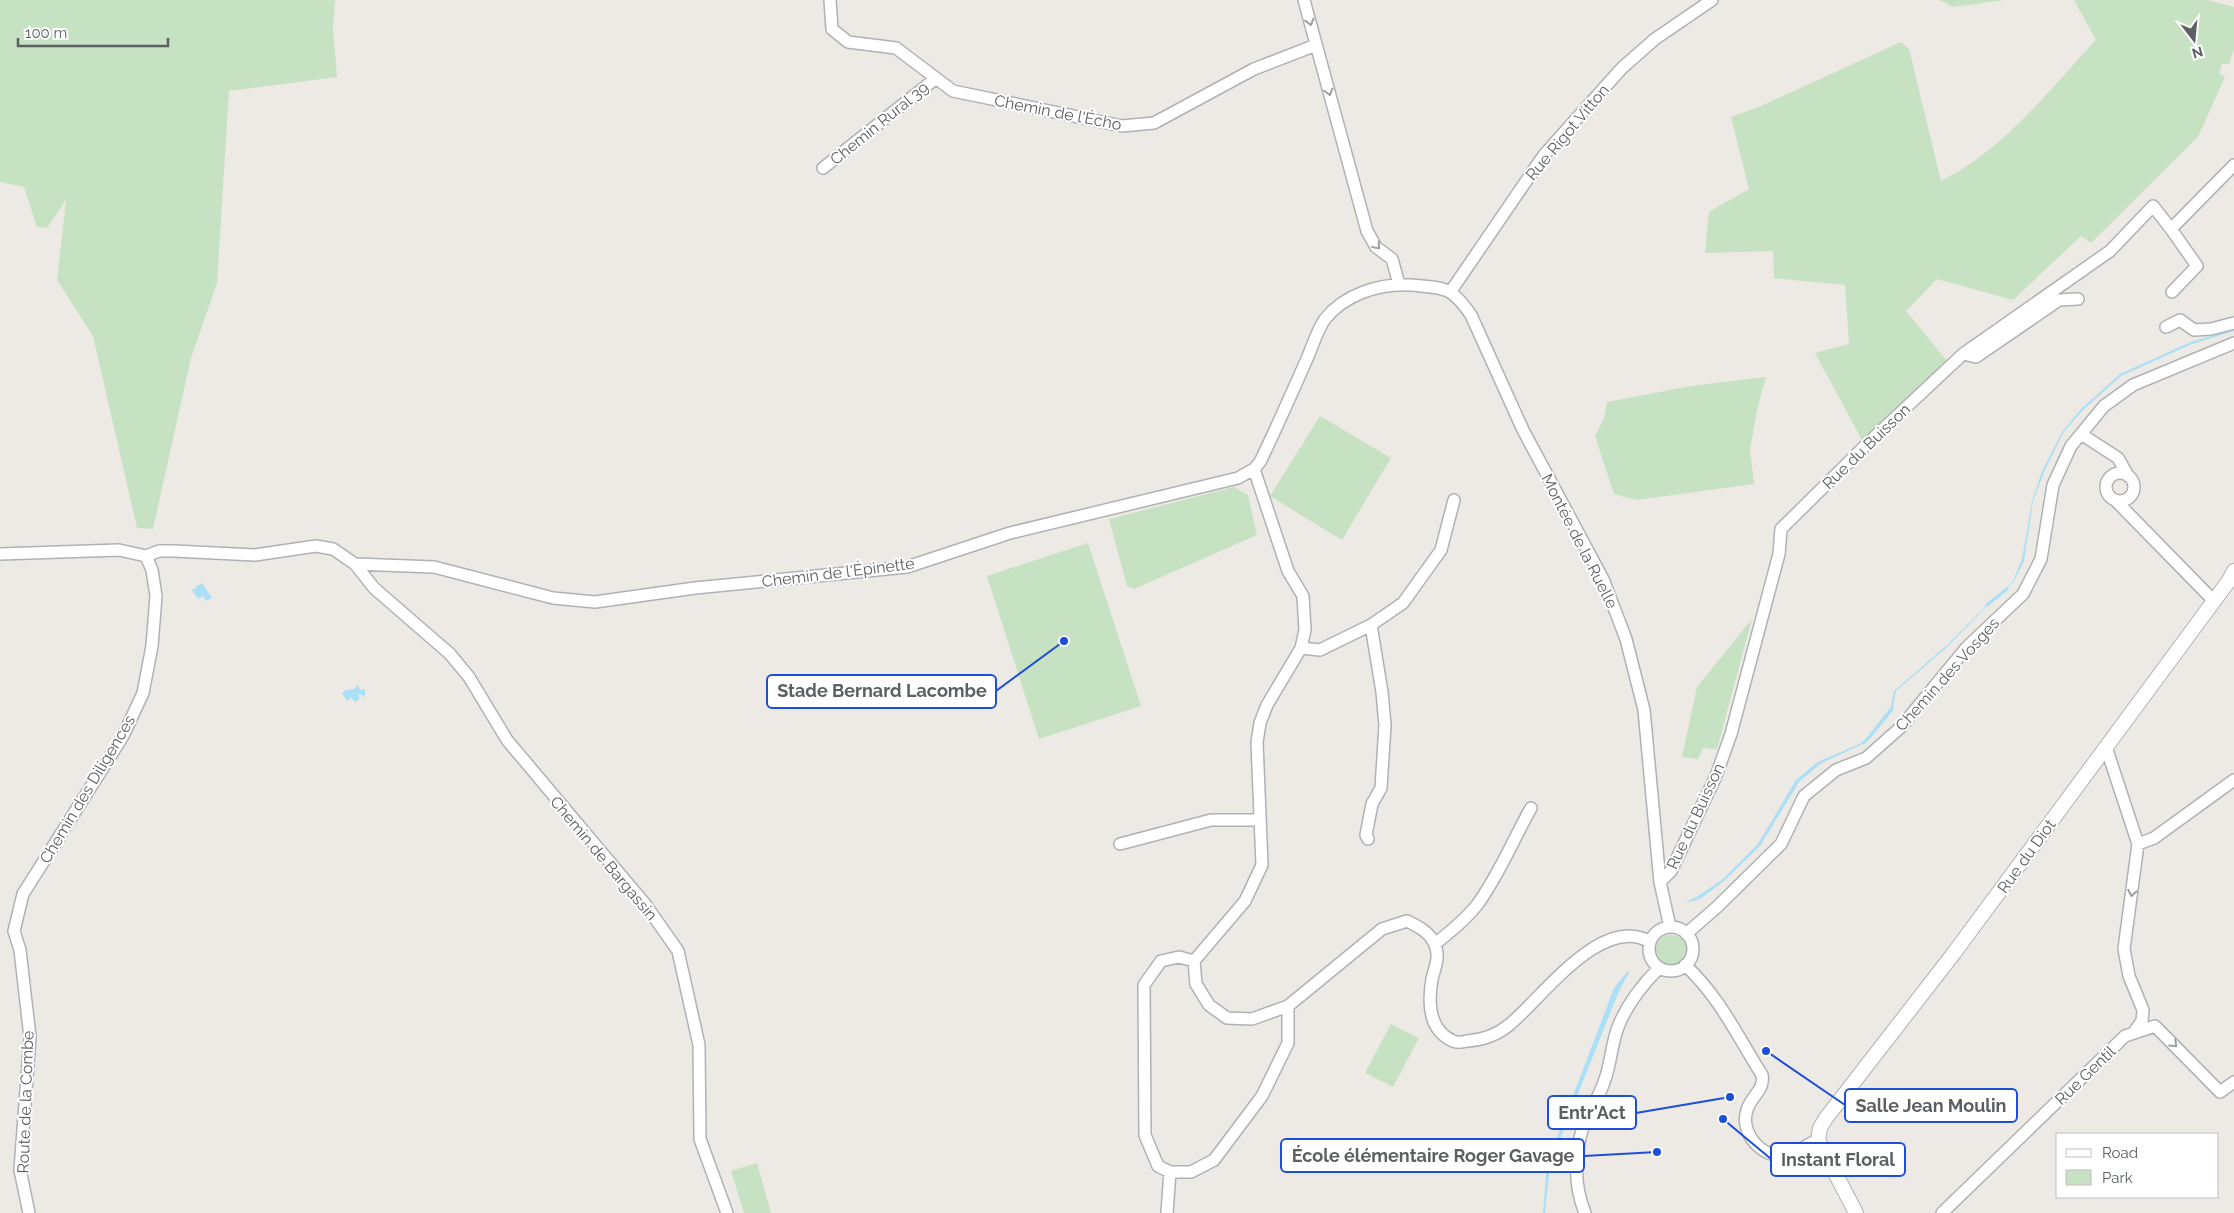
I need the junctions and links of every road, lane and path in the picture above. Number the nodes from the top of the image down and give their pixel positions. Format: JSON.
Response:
{"nodes":[{"id":1,"x":830,"y":0,"type":"edge"},
{"id":2,"x":1304,"y":0,"type":"edge"},
{"id":3,"x":1712,"y":0,"type":"edge"},
{"id":4,"x":1316,"y":45,"type":"junction"},
{"id":5,"x":935,"y":78,"type":"junction"},
{"id":6,"x":2234,"y":165,"type":"edge"},
{"id":7,"x":823,"y":168,"type":"dead end"},
{"id":8,"x":2171,"y":230,"type":"junction"},
{"id":9,"x":1398,"y":284,"type":"junction"},
{"id":10,"x":1451,"y":291,"type":"junction"},
{"id":11,"x":2172,"y":292,"type":"dead end"},
{"id":12,"x":2078,"y":299,"type":"dead end"},
{"id":13,"x":2234,"y":323,"type":"edge"},
{"id":14,"x":2166,"y":327,"type":"dead end"},
{"id":15,"x":2234,"y":343,"type":"edge"},
{"id":16,"x":1963,"y":354,"type":"junction"},
{"id":17,"x":2081,"y":434,"type":"junction"},
{"id":18,"x":1254,"y":469,"type":"junction"},
{"id":19,"x":2128,"y":476,"type":"junction"},
{"id":20,"x":1454,"y":500,"type":"dead end"},
{"id":21,"x":2116,"y":501,"type":"junction"},
{"id":22,"x":0,"y":554,"type":"edge"},
{"id":23,"x":146,"y":556,"type":"junction"},
{"id":24,"x":355,"y":564,"type":"junction"},
{"id":25,"x":2234,"y":571,"type":"edge"},
{"id":26,"x":2214,"y":601,"type":"junction"},
{"id":27,"x":1371,"y":625,"type":"junction"},
{"id":28,"x":1300,"y":648,"type":"junction"},
{"id":29,"x":2106,"y":747,"type":"junction"},
{"id":30,"x":2234,"y":780,"type":"edge"},
{"id":31,"x":1531,"y":808,"type":"dead end"},
{"id":32,"x":1260,"y":820,"type":"junction"},
{"id":33,"x":1368,"y":839,"type":"dead end"},
{"id":34,"x":1120,"y":844,"type":"dead end"},
{"id":35,"x":2138,"y":844,"type":"junction"},
{"id":36,"x":1660,"y":882,"type":"junction"},
{"id":37,"x":1670,"y":927,"type":"junction"},
{"id":38,"x":14,"y":931,"type":"joint"},
{"id":39,"x":1686,"y":934,"type":"junction"},
{"id":40,"x":1650,"y":942,"type":"junction"},
{"id":41,"x":1435,"y":944,"type":"junction"},
{"id":42,"x":1194,"y":961,"type":"junction"},
{"id":43,"x":1685,"y":965,"type":"junction"},
{"id":44,"x":1659,"y":968,"type":"junction"},
{"id":45,"x":1288,"y":1006,"type":"junction"},
{"id":46,"x":2134,"y":1032,"type":"junction"},
{"id":47,"x":2234,"y":1082,"type":"edge"},
{"id":48,"x":1818,"y":1140,"type":"junction"},
{"id":49,"x":1170,"y":1172,"type":"junction"},
{"id":50,"x":29,"y":1213,"type":"edge"},
{"id":51,"x":727,"y":1213,"type":"edge"},
{"id":52,"x":1167,"y":1213,"type":"edge"},
{"id":53,"x":1585,"y":1213,"type":"edge"},
{"id":54,"x":1856,"y":1213,"type":"edge"},
{"id":55,"x":1942,"y":1213,"type":"edge"}],
"edges":[{"from":1,"to":5,"type":"street","name":"Chemin de l'Écho"},
{"from":2,"to":4,"type":"street","one_way":true},
{"from":3,"to":10,"type":"street","name":"Rue Rigot Vitton"},
{"from":4,"to":5,"type":"street","name":"Chemin de l'Écho"},
{"from":4,"to":9,"type":"street","one_way":true},
{"from":5,"to":7,"type":"street","name":"Chemin Rural 39"},
{"from":6,"to":8,"type":"street"},
{"from":8,"to":11,"type":"street"},
{"from":8,"to":16,"type":"street","name":"Rue du Buisson"},
{"from":9,"to":10,"type":"street"},
{"from":9,"to":18,"type":"street"},
{"from":10,"to":36,"type":"street","name":"Montée de la Ruelle"},
{"from":12,"to":16,"type":"street"},
{"from":13,"to":14,"type":"street"},
{"from":15,"to":17,"type":"street","name":"Chemin des Vosges"},
{"from":16,"to":36,"type":"street","name":"Rue du Buisson"},
{"from":17,"to":19,"type":"street"},
{"from":17,"to":39,"type":"street","name":"Chemin des Vosges"},
{"from":18,"to":24,"type":"street","name":"Chemin de l'Épinette"},
{"from":18,"to":28,"type":"street"},
{"from":19,"to":21,"type":"street"},
{"from":19,"to":21,"type":"street"},
{"from":20,"to":27,"type":"street"},
{"from":21,"to":26,"type":"street"},
{"from":22,"to":23,"type":"street"},
{"from":23,"to":24,"type":"street","name":"Chemin de l'Épinette"},
{"from":23,"to":38,"type":"street","name":"Chemin des Diligences"},
{"from":24,"to":51,"type":"street","name":"Chemin de Bargassin"},
{"from":25,"to":26,"type":"street","name":"Rue du Diot"},
{"from":26,"to":29,"type":"street","name":"Rue du Diot"},
{"from":27,"to":28,"type":"street"},
{"from":27,"to":33,"type":"street"},
{"from":28,"to":32,"type":"street"},
{"from":29,"to":35,"type":"street"},
{"from":29,"to":48,"type":"street","name":"Rue du Diot"},
{"from":30,"to":35,"type":"street"},
{"from":31,"to":41,"type":"street"},
{"from":32,"to":34,"type":"street"},
{"from":32,"to":42,"type":"street"},
{"from":35,"to":46,"type":"street","one_way":true},
{"from":36,"to":37,"type":"street","name":"Montée de la Ruelle"},
{"from":37,"to":39,"type":"street"},
{"from":37,"to":40,"type":"street"},
{"from":38,"to":50,"type":"street","name":"Route de la Combe"},
{"from":39,"to":43,"type":"street"},
{"from":40,"to":41,"type":"street"},
{"from":40,"to":44,"type":"street"},
{"from":41,"to":45,"type":"street"},
{"from":42,"to":45,"type":"street"},
{"from":42,"to":49,"type":"street"},
{"from":43,"to":44,"type":"street"},
{"from":43,"to":48,"type":"street"},
{"from":44,"to":53,"type":"street"},
{"from":45,"to":49,"type":"street"},
{"from":46,"to":47,"type":"street","name":"Rue Gentil","one_way":true},
{"from":46,"to":55,"type":"street","name":"Rue Gentil"},
{"from":48,"to":54,"type":"street"},
{"from":49,"to":52,"type":"street"}]}
